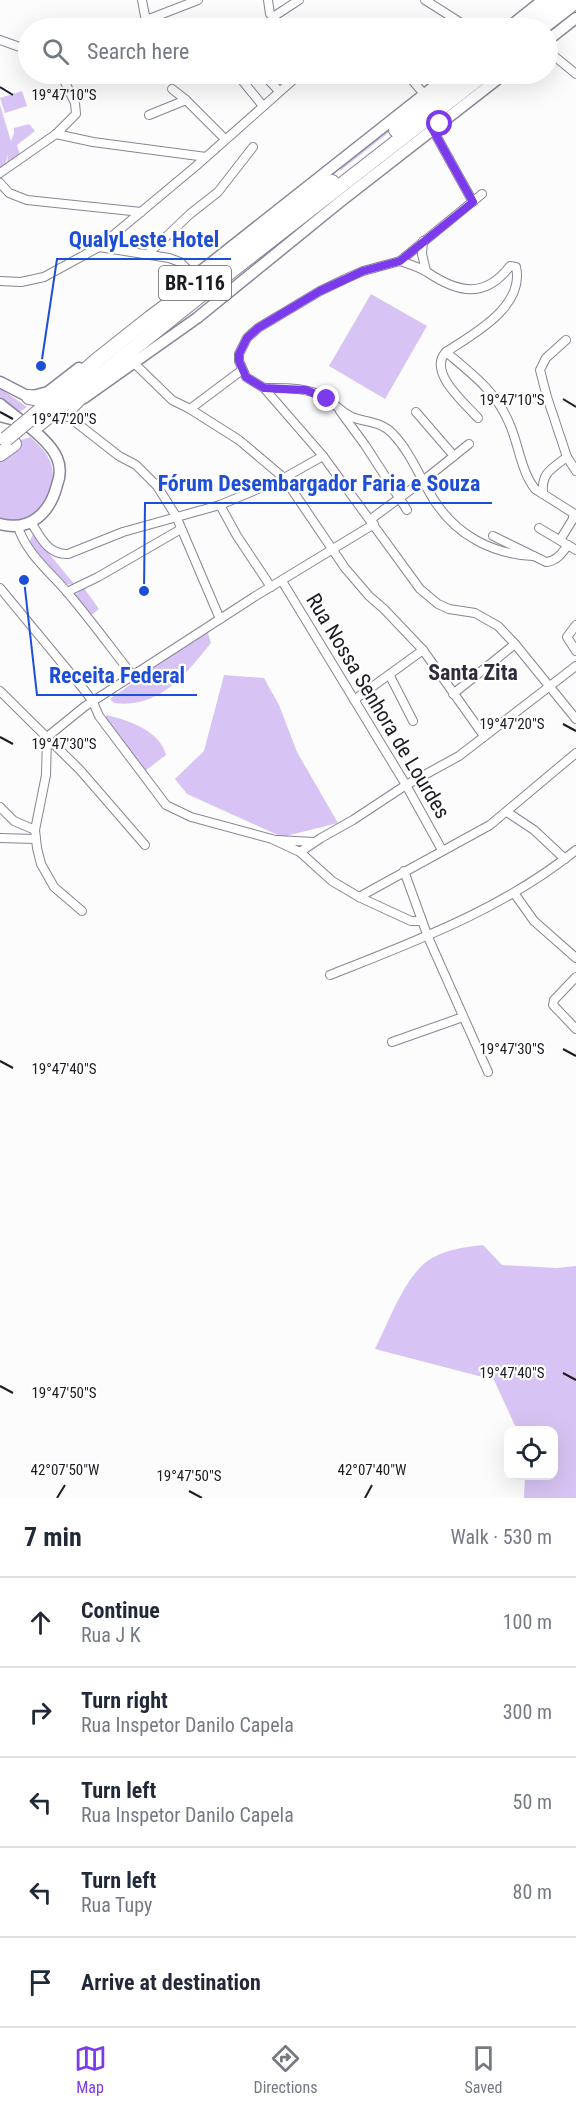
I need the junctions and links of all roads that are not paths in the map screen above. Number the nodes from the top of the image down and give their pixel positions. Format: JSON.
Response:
{"nodes":[{"id":1,"x":142,"y":0,"type":"edge"},
{"id":2,"x":198,"y":0,"type":"edge"},
{"id":3,"x":268,"y":0,"type":"edge"},
{"id":4,"x":299,"y":0,"type":"edge"},
{"id":5,"x":425,"y":0,"type":"edge"},
{"id":6,"x":560,"y":0,"type":"edge"},
{"id":7,"x":576,"y":1,"type":"edge"},
{"id":8,"x":548,"y":6,"type":"edge"},
{"id":9,"x":148,"y":18,"type":"edge"},
{"id":10,"x":152,"y":18,"type":"edge"},
{"id":11,"x":453,"y":18,"type":"edge"},
{"id":12,"x":526,"y":18,"type":"edge"},
{"id":13,"x":534,"y":18,"type":"edge"},
{"id":14,"x":576,"y":18,"type":"edge"},
{"id":15,"x":558,"y":29,"type":"edge"},
{"id":16,"x":0,"y":40,"type":"edge"},
{"id":17,"x":18,"y":46,"type":"edge"},
{"id":18,"x":558,"y":59,"type":"edge"},
{"id":19,"x":576,"y":74,"type":"edge"},
{"id":20,"x":65,"y":84,"type":"edge"},
{"id":21,"x":245,"y":84,"type":"edge"},
{"id":22,"x":272,"y":84,"type":"edge"},
{"id":23,"x":288,"y":84,"type":"edge"},
{"id":24,"x":416,"y":84,"type":"edge"},
{"id":25,"x":437,"y":84,"type":"edge"},
{"id":26,"x":455,"y":84,"type":"edge"},
{"id":27,"x":471,"y":84,"type":"edge"},
{"id":28,"x":491,"y":84,"type":"edge"},
{"id":29,"x":172,"y":89,"type":"dead end"},
{"id":30,"x":279,"y":92,"type":"junction"},
{"id":31,"x":424,"y":94,"type":"junction"},
{"id":32,"x":186,"y":100,"type":"junction"},
{"id":33,"x":263,"y":106,"type":"junction"},
{"id":34,"x":149,"y":115,"type":"dead end"},
{"id":35,"x":433,"y":130,"type":"junction"},
{"id":36,"x":56,"y":134,"type":"junction"},
{"id":37,"x":225,"y":139,"type":"junction"},
{"id":38,"x":252,"y":147,"type":"dead end"},
{"id":39,"x":206,"y":157,"type":"junction"},
{"id":40,"x":0,"y":173,"type":"edge"},
{"id":41,"x":321,"y":177,"type":"junction"},
{"id":42,"x":0,"y":183,"type":"edge"},
{"id":43,"x":337,"y":184,"type":"junction"},
{"id":44,"x":352,"y":192,"type":"junction"},
{"id":45,"x":482,"y":194,"type":"dead end"},
{"id":46,"x":473,"y":202,"type":"junction"},
{"id":47,"x":141,"y":212,"type":"junction"},
{"id":48,"x":423,"y":241,"type":"junction"},
{"id":49,"x":99,"y":247,"type":"junction"},
{"id":50,"x":148,"y":254,"type":"junction"},
{"id":51,"x":400,"y":261,"type":"junction"},
{"id":52,"x":426,"y":271,"type":"junction"},
{"id":53,"x":194,"y":276,"type":"junction"},
{"id":54,"x":0,"y":280,"type":"edge"},
{"id":55,"x":566,"y":340,"type":"dead end"},
{"id":56,"x":446,"y":352,"type":"junction"},
{"id":57,"x":135,"y":364,"type":"junction"},
{"id":58,"x":242,"y":370,"type":"junction"},
{"id":59,"x":0,"y":382,"type":"edge"},
{"id":60,"x":264,"y":388,"type":"junction"},
{"id":61,"x":29,"y":397,"type":"junction"},
{"id":62,"x":57,"y":397,"type":"junction"},
{"id":63,"x":79,"y":398,"type":"junction"},
{"id":64,"x":0,"y":404,"type":"edge"},
{"id":65,"x":190,"y":409,"type":"junction"},
{"id":66,"x":339,"y":410,"type":"junction"},
{"id":67,"x":416,"y":412,"type":"dead end"},
{"id":68,"x":0,"y":416,"type":"edge"},
{"id":69,"x":69,"y":417,"type":"junction"},
{"id":70,"x":478,"y":418,"type":"dead end"},
{"id":71,"x":34,"y":420,"type":"junction"},
{"id":72,"x":7,"y":442,"type":"edge"},
{"id":73,"x":469,"y":444,"type":"dead end"},
{"id":74,"x":0,"y":454,"type":"edge"},
{"id":75,"x":324,"y":456,"type":"junction"},
{"id":76,"x":454,"y":456,"type":"junction"},
{"id":77,"x":567,"y":458,"type":"junction"},
{"id":78,"x":576,"y":471,"type":"edge"},
{"id":79,"x":284,"y":478,"type":"junction"},
{"id":80,"x":424,"y":480,"type":"junction"},
{"id":81,"x":543,"y":494,"type":"junction"},
{"id":82,"x":400,"y":498,"type":"junction"},
{"id":83,"x":220,"y":505,"type":"junction"},
{"id":84,"x":407,"y":510,"type":"dead end"},
{"id":85,"x":176,"y":516,"type":"junction"},
{"id":86,"x":32,"y":522,"type":"junction"},
{"id":87,"x":373,"y":522,"type":"junction"},
{"id":88,"x":1,"y":525,"type":"edge"},
{"id":89,"x":18,"y":527,"type":"junction"},
{"id":90,"x":539,"y":528,"type":"dead end"},
{"id":91,"x":181,"y":529,"type":"junction"},
{"id":92,"x":493,"y":536,"type":"dead end"},
{"id":93,"x":560,"y":540,"type":"junction"},
{"id":94,"x":572,"y":547,"type":"edge"},
{"id":95,"x":332,"y":550,"type":"junction"},
{"id":96,"x":533,"y":556,"type":"junction"},
{"id":97,"x":282,"y":581,"type":"junction"},
{"id":98,"x":271,"y":587,"type":"junction"},
{"id":99,"x":0,"y":588,"type":"edge"},
{"id":100,"x":67,"y":592,"type":"junction"},
{"id":101,"x":220,"y":619,"type":"junction"},
{"id":102,"x":576,"y":625,"type":"edge"},
{"id":103,"x":515,"y":644,"type":"junction"},
{"id":104,"x":423,"y":650,"type":"junction"},
{"id":105,"x":576,"y":651,"type":"edge"},
{"id":106,"x":576,"y":666,"type":"edge"},
{"id":107,"x":133,"y":676,"type":"junction"},
{"id":108,"x":390,"y":676,"type":"junction"},
{"id":109,"x":550,"y":686,"type":"junction"},
{"id":110,"x":0,"y":691,"type":"edge"},
{"id":111,"x":453,"y":694,"type":"junction"},
{"id":112,"x":354,"y":700,"type":"junction"},
{"id":113,"x":93,"y":702,"type":"junction"},
{"id":114,"x":576,"y":719,"type":"edge"},
{"id":115,"x":413,"y":721,"type":"dead end"},
{"id":116,"x":484,"y":736,"type":"junction"},
{"id":117,"x":47,"y":737,"type":"junction"},
{"id":118,"x":576,"y":753,"type":"edge"},
{"id":119,"x":406,"y":784,"type":"junction"},
{"id":120,"x":0,"y":807,"type":"edge"},
{"id":121,"x":507,"y":812,"type":"junction"},
{"id":122,"x":35,"y":834,"type":"junction"},
{"id":123,"x":0,"y":838,"type":"edge"},
{"id":124,"x":272,"y":839,"type":"junction"},
{"id":125,"x":314,"y":842,"type":"junction"},
{"id":126,"x":145,"y":845,"type":"dead end"},
{"id":127,"x":442,"y":850,"type":"junction"},
{"id":128,"x":576,"y":850,"type":"edge"},
{"id":129,"x":300,"y":852,"type":"junction"},
{"id":130,"x":565,"y":859,"type":"junction"},
{"id":131,"x":404,"y":870,"type":"junction"},
{"id":132,"x":514,"y":893,"type":"junction"},
{"id":133,"x":359,"y":897,"type":"junction"},
{"id":134,"x":82,"y":910,"type":"dead end"},
{"id":135,"x":422,"y":921,"type":"junction"},
{"id":136,"x":428,"y":937,"type":"junction"},
{"id":137,"x":576,"y":958,"type":"edge"},
{"id":138,"x":330,"y":975,"type":"dead end"},
{"id":139,"x":576,"y":977,"type":"edge"},
{"id":140,"x":463,"y":1017,"type":"junction"},
{"id":141,"x":576,"y":1029,"type":"edge"},
{"id":142,"x":392,"y":1042,"type":"dead end"},
{"id":143,"x":488,"y":1072,"type":"dead end"}],
"edges":[{"from":1,"to":9,"type":"street"},
{"from":2,"to":10,"type":"street"},
{"from":3,"to":4,"type":"street"},
{"from":5,"to":11,"type":"street"},
{"from":6,"to":8,"type":"highway"},
{"from":7,"to":8,"type":"highway"},
{"from":8,"to":12,"type":"main road"},
{"from":8,"to":13,"type":"highway"},
{"from":14,"to":15,"type":"main road"},
{"from":16,"to":17,"type":"street"},
{"from":18,"to":19,"type":"street"},
{"from":20,"to":36,"type":"street"},
{"from":21,"to":33,"type":"street"},
{"from":22,"to":30,"type":"street"},
{"from":23,"to":30,"type":"street"},
{"from":24,"to":31,"type":"street"},
{"from":25,"to":31,"type":"main road"},
{"from":26,"to":43,"type":"highway","number":"BR-116"},
{"from":27,"to":43,"type":"highway","number":"BR-116"},
{"from":28,"to":35,"type":"main road"},
{"from":29,"to":32,"type":"street"},
{"from":30,"to":33,"type":"street"},
{"from":31,"to":41,"type":"main road"},
{"from":32,"to":34,"type":"street"},
{"from":32,"to":37,"type":"street"},
{"from":33,"to":37,"type":"street"},
{"from":35,"to":44,"type":"main road"},
{"from":35,"to":46,"type":"street"},
{"from":36,"to":39,"type":"street"},
{"from":36,"to":40,"type":"street"},
{"from":37,"to":39,"type":"street"},
{"from":38,"to":50,"type":"street"},
{"from":39,"to":47,"type":"street"},
{"from":41,"to":43,"type":"highway"},
{"from":41,"to":53,"type":"main road"},
{"from":42,"to":47,"type":"street"},
{"from":43,"to":44,"type":"highway"},
{"from":43,"to":62,"type":"highway","number":"BR-116"},
{"from":43,"to":63,"type":"highway","number":"BR-116"},
{"from":44,"to":57,"type":"main road"},
{"from":45,"to":46,"type":"street"},
{"from":46,"to":48,"type":"street"},
{"from":47,"to":49,"type":"street"},
{"from":48,"to":51,"type":"street"},
{"from":48,"to":52,"type":"street"},
{"from":49,"to":50,"type":"street"},
{"from":49,"to":54,"type":"street"},
{"from":50,"to":53,"type":"street"},
{"from":51,"to":52,"type":"street"},
{"from":51,"to":58,"type":"street"},
{"from":52,"to":56,"type":"street"},
{"from":53,"to":61,"type":"main road"},
{"from":55,"to":77,"type":"street"},
{"from":56,"to":70,"type":"street"},
{"from":56,"to":81,"type":"street"},
{"from":57,"to":63,"type":"main road"},
{"from":57,"to":65,"type":"street"},
{"from":58,"to":60,"type":"street"},
{"from":58,"to":65,"type":"street"},
{"from":59,"to":61,"type":"main road"},
{"from":60,"to":66,"type":"street"},
{"from":60,"to":75,"type":"street"},
{"from":61,"to":62,"type":"highway"},
{"from":62,"to":71,"type":"highway","number":"BR-116"},
{"from":63,"to":69,"type":"street"},
{"from":63,"to":71,"type":"highway","number":"BR-116"},
{"from":64,"to":71,"type":"main road"},
{"from":65,"to":79,"type":"street"},
{"from":66,"to":80,"type":"street"},
{"from":66,"to":82,"type":"street"},
{"from":67,"to":76,"type":"street"},
{"from":68,"to":71,"type":"main road"},
{"from":69,"to":71,"type":"street"},
{"from":69,"to":85,"type":"street"},
{"from":71,"to":72,"type":"highway","number":"BR-116"},
{"from":71,"to":86,"type":"main road"},
{"from":72,"to":74,"type":"highway","number":"BR-116"},
{"from":73,"to":76,"type":"street"},
{"from":75,"to":79,"type":"street"},
{"from":75,"to":87,"type":"street"},
{"from":76,"to":80,"type":"street"},
{"from":77,"to":78,"type":"street"},
{"from":77,"to":81,"type":"street"},
{"from":79,"to":83,"type":"street"},
{"from":79,"to":95,"type":"street"},
{"from":80,"to":82,"type":"street"},
{"from":80,"to":96,"type":"street"},
{"from":81,"to":93,"type":"street"},
{"from":82,"to":84,"type":"street"},
{"from":82,"to":87,"type":"street"},
{"from":83,"to":85,"type":"street"},
{"from":83,"to":98,"type":"street"},
{"from":85,"to":86,"type":"street"},
{"from":85,"to":91,"type":"street"},
{"from":86,"to":89,"type":"main road"},
{"from":87,"to":95,"type":"street"},
{"from":87,"to":103,"type":"street"},
{"from":88,"to":89,"type":"main road"},
{"from":89,"to":100,"type":"street"},
{"from":90,"to":93,"type":"street"},
{"from":91,"to":100,"type":"street"},
{"from":91,"to":101,"type":"street"},
{"from":92,"to":96,"type":"street"},
{"from":93,"to":94,"type":"street"},
{"from":94,"to":96,"type":"street"},
{"from":95,"to":97,"type":"street"},
{"from":95,"to":104,"type":"street"},
{"from":97,"to":98,"type":"street"},
{"from":97,"to":112,"type":"street","name":"Rua Nossa Senhora de Lourdes"},
{"from":98,"to":101,"type":"street"},
{"from":99,"to":113,"type":"street"},
{"from":100,"to":107,"type":"street"},
{"from":101,"to":107,"type":"street"},
{"from":102,"to":105,"type":"street"},
{"from":103,"to":109,"type":"street"},
{"from":103,"to":111,"type":"street"},
{"from":104,"to":108,"type":"street"},
{"from":104,"to":111,"type":"street"},
{"from":106,"to":109,"type":"street"},
{"from":107,"to":113,"type":"street"},
{"from":108,"to":112,"type":"street"},
{"from":108,"to":115,"type":"street"},
{"from":109,"to":114,"type":"street"},
{"from":109,"to":116,"type":"street"},
{"from":110,"to":117,"type":"street"},
{"from":111,"to":116,"type":"street"},
{"from":112,"to":119,"type":"street","name":"Rua Nossa Senhora de Lourdes"},
{"from":113,"to":117,"type":"street"},
{"from":113,"to":124,"type":"street"},
{"from":116,"to":119,"type":"street"},
{"from":117,"to":122,"type":"street"},
{"from":117,"to":126,"type":"street"},
{"from":118,"to":121,"type":"street"},
{"from":119,"to":125,"type":"street"},
{"from":119,"to":127,"type":"street","name":"Rua Nossa Senhora de Lourdes"},
{"from":120,"to":122,"type":"street"},
{"from":121,"to":127,"type":"street"},
{"from":121,"to":130,"type":"street"},
{"from":122,"to":123,"type":"street"},
{"from":122,"to":134,"type":"street"},
{"from":124,"to":125,"type":"street"},
{"from":124,"to":129,"type":"street"},
{"from":125,"to":129,"type":"street"},
{"from":127,"to":131,"type":"street"},
{"from":128,"to":130,"type":"street"},
{"from":129,"to":133,"type":"street"},
{"from":130,"to":132,"type":"street"},
{"from":131,"to":133,"type":"street"},
{"from":131,"to":135,"type":"street"},
{"from":132,"to":136,"type":"street"},
{"from":132,"to":137,"type":"street"},
{"from":133,"to":135,"type":"street"},
{"from":135,"to":136,"type":"street"},
{"from":136,"to":138,"type":"street"},
{"from":136,"to":140,"type":"street"},
{"from":139,"to":141,"type":"street"},
{"from":140,"to":142,"type":"street"},
{"from":140,"to":143,"type":"street"}]}
